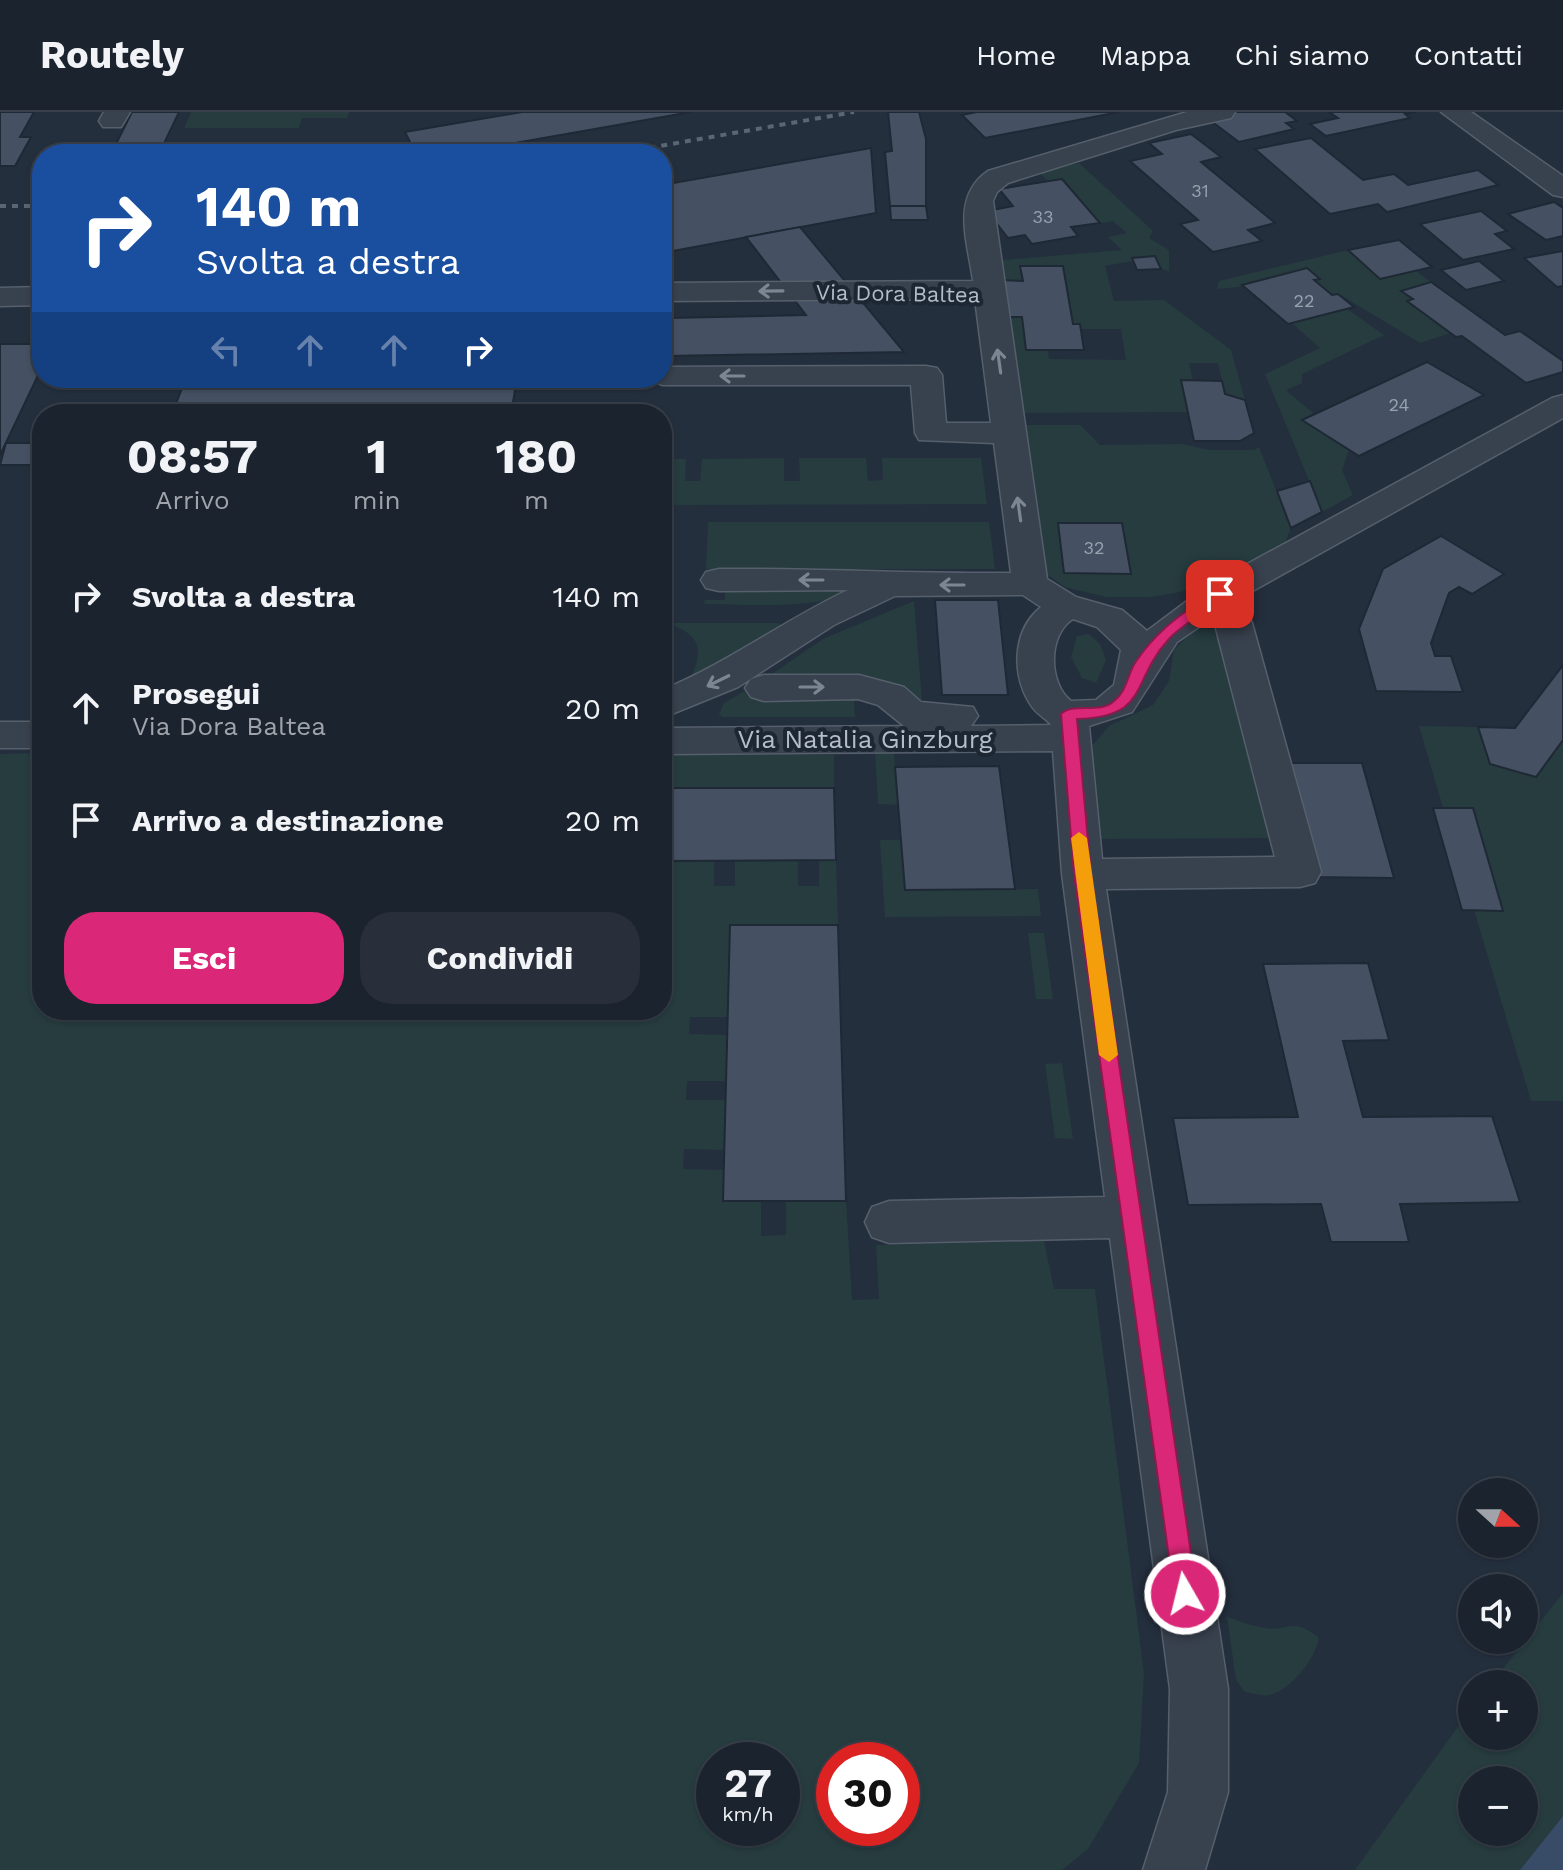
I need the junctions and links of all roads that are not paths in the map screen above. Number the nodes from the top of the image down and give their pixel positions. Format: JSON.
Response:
{"nodes":[{"id":1,"x":1222,"y":112,"type":"edge"},
{"id":2,"x":1454,"y":112,"type":"edge"},
{"id":3,"x":1563,"y":189,"type":"edge"},
{"id":4,"x":989,"y":290,"type":"junction"},
{"id":5,"x":672,"y":292,"type":"edge"},
{"id":6,"x":32,"y":296,"type":"edge"},
{"id":7,"x":0,"y":297,"type":"edge"},
{"id":8,"x":672,"y":376,"type":"edge"},
{"id":9,"x":1563,"y":405,"type":"edge"},
{"id":10,"x":1009,"y":433,"type":"junction"},
{"id":11,"x":719,"y":580,"type":"dead end"},
{"id":12,"x":1030,"y":584,"type":"junction"},
{"id":13,"x":889,"y":585,"type":"junction"},
{"id":14,"x":1220,"y":594,"type":"junction"},
{"id":15,"x":1079,"y":608,"type":"junction"},
{"id":16,"x":1140,"y":666,"type":"junction"},
{"id":17,"x":764,"y":688,"type":"dead end"},
{"id":18,"x":672,"y":701,"type":"edge"},
{"id":19,"x":1063,"y":720,"type":"junction"},
{"id":20,"x":0,"y":735,"type":"edge"},
{"id":21,"x":32,"y":735,"type":"edge"},
{"id":22,"x":672,"y":740,"type":"edge"},
{"id":23,"x":1083,"y":874,"type":"junction"},
{"id":24,"x":1132,"y":1217,"type":"junction"},
{"id":25,"x":889,"y":1222,"type":"dead end"},
{"id":26,"x":1174,"y":1870,"type":"edge"}],
"edges":[{"from":1,"to":4,"type":"street"},
{"from":2,"to":3,"type":"street"},
{"from":4,"to":5,"type":"street","name":"Via Dora Baltea","one_way":true},
{"from":10,"to":4,"type":"street","name":"Via Dora Baltea","one_way":true},
{"from":6,"to":7,"type":"street"},
{"from":10,"to":8,"type":"street","one_way":true},
{"from":9,"to":14,"type":"street"},
{"from":12,"to":10,"type":"street","name":"Via Dora Baltea","one_way":true},
{"from":13,"to":11,"type":"street","one_way":true},
{"from":12,"to":13,"type":"street","one_way":true},
{"from":12,"to":15,"type":"street"},
{"from":13,"to":18,"type":"street","one_way":true},
{"from":14,"to":15,"type":"street"},
{"from":14,"to":16,"type":"street"},
{"from":14,"to":23,"type":"street"},
{"from":15,"to":16,"type":"street"},
{"from":15,"to":19,"type":"street"},
{"from":16,"to":19,"type":"street"},
{"from":17,"to":19,"type":"street","one_way":true},
{"from":19,"to":22,"type":"street","name":"Via Natalia Ginzburg"},
{"from":19,"to":23,"type":"street"},
{"from":20,"to":21,"type":"street"},
{"from":23,"to":24,"type":"street"},
{"from":24,"to":25,"type":"street"},
{"from":24,"to":26,"type":"street"}]}
